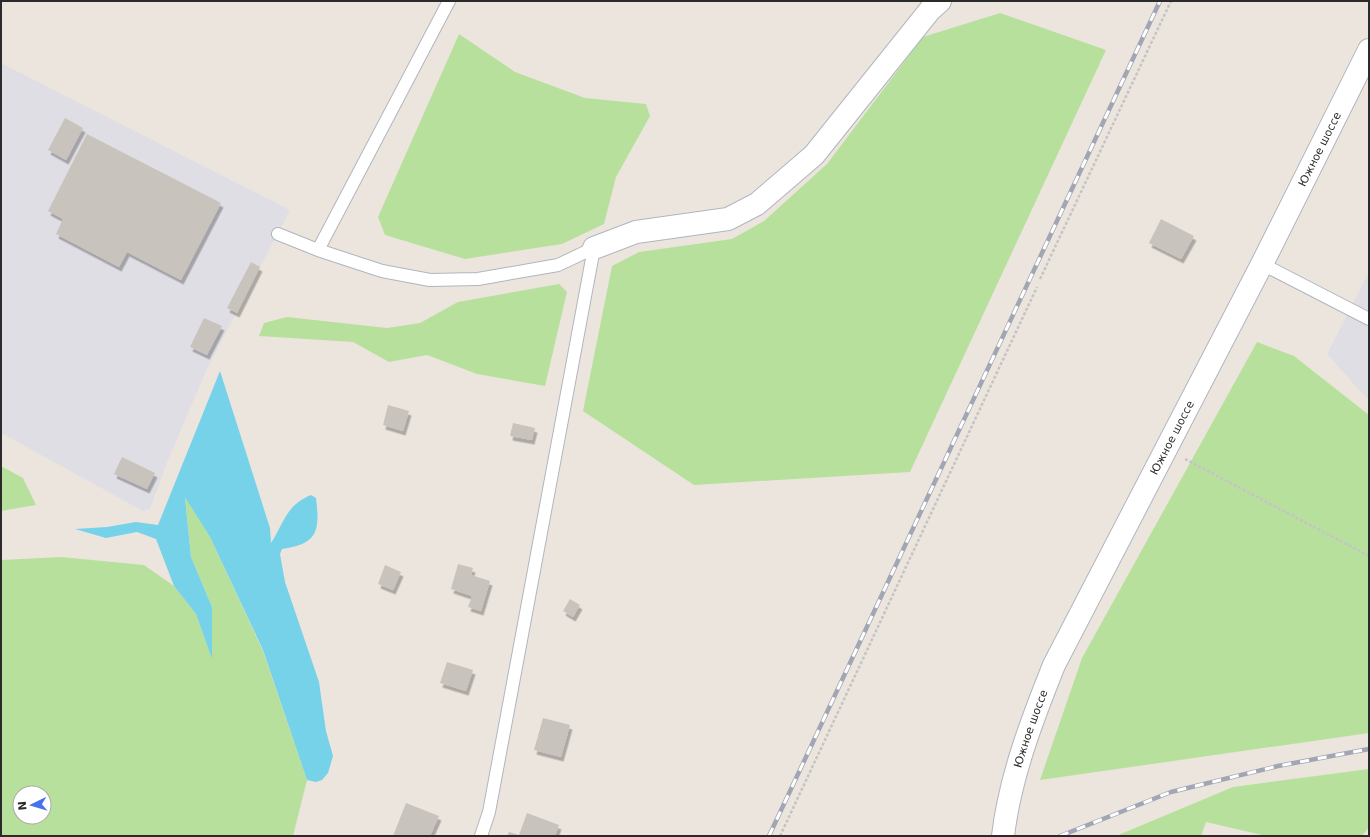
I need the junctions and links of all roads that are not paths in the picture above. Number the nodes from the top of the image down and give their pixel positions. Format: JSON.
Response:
{"nodes":[{"id":1,"x":449,"y":1,"type":"edge"},
{"id":2,"x":940,"y":1,"type":"edge"},
{"id":3,"x":1369,"y":50,"type":"edge"},
{"id":4,"x":278,"y":234,"type":"dead end"},
{"id":5,"x":594,"y":248,"type":"junction"},
{"id":6,"x":318,"y":250,"type":"junction"},
{"id":7,"x":1262,"y":264,"type":"junction"},
{"id":8,"x":1369,"y":319,"type":"edge"},
{"id":9,"x":481,"y":836,"type":"edge"},
{"id":10,"x":1003,"y":836,"type":"edge"}],
"edges":[{"from":1,"to":6,"type":"lane"},
{"from":2,"to":5,"type":"street"},
{"from":3,"to":7,"type":"street","name":"Южное шоссе"},
{"from":4,"to":6,"type":"lane"},
{"from":5,"to":6,"type":"lane"},
{"from":5,"to":9,"type":"lane"},
{"from":7,"to":8,"type":"lane"},
{"from":7,"to":10,"type":"street","name":"Южное шоссе"}]}
